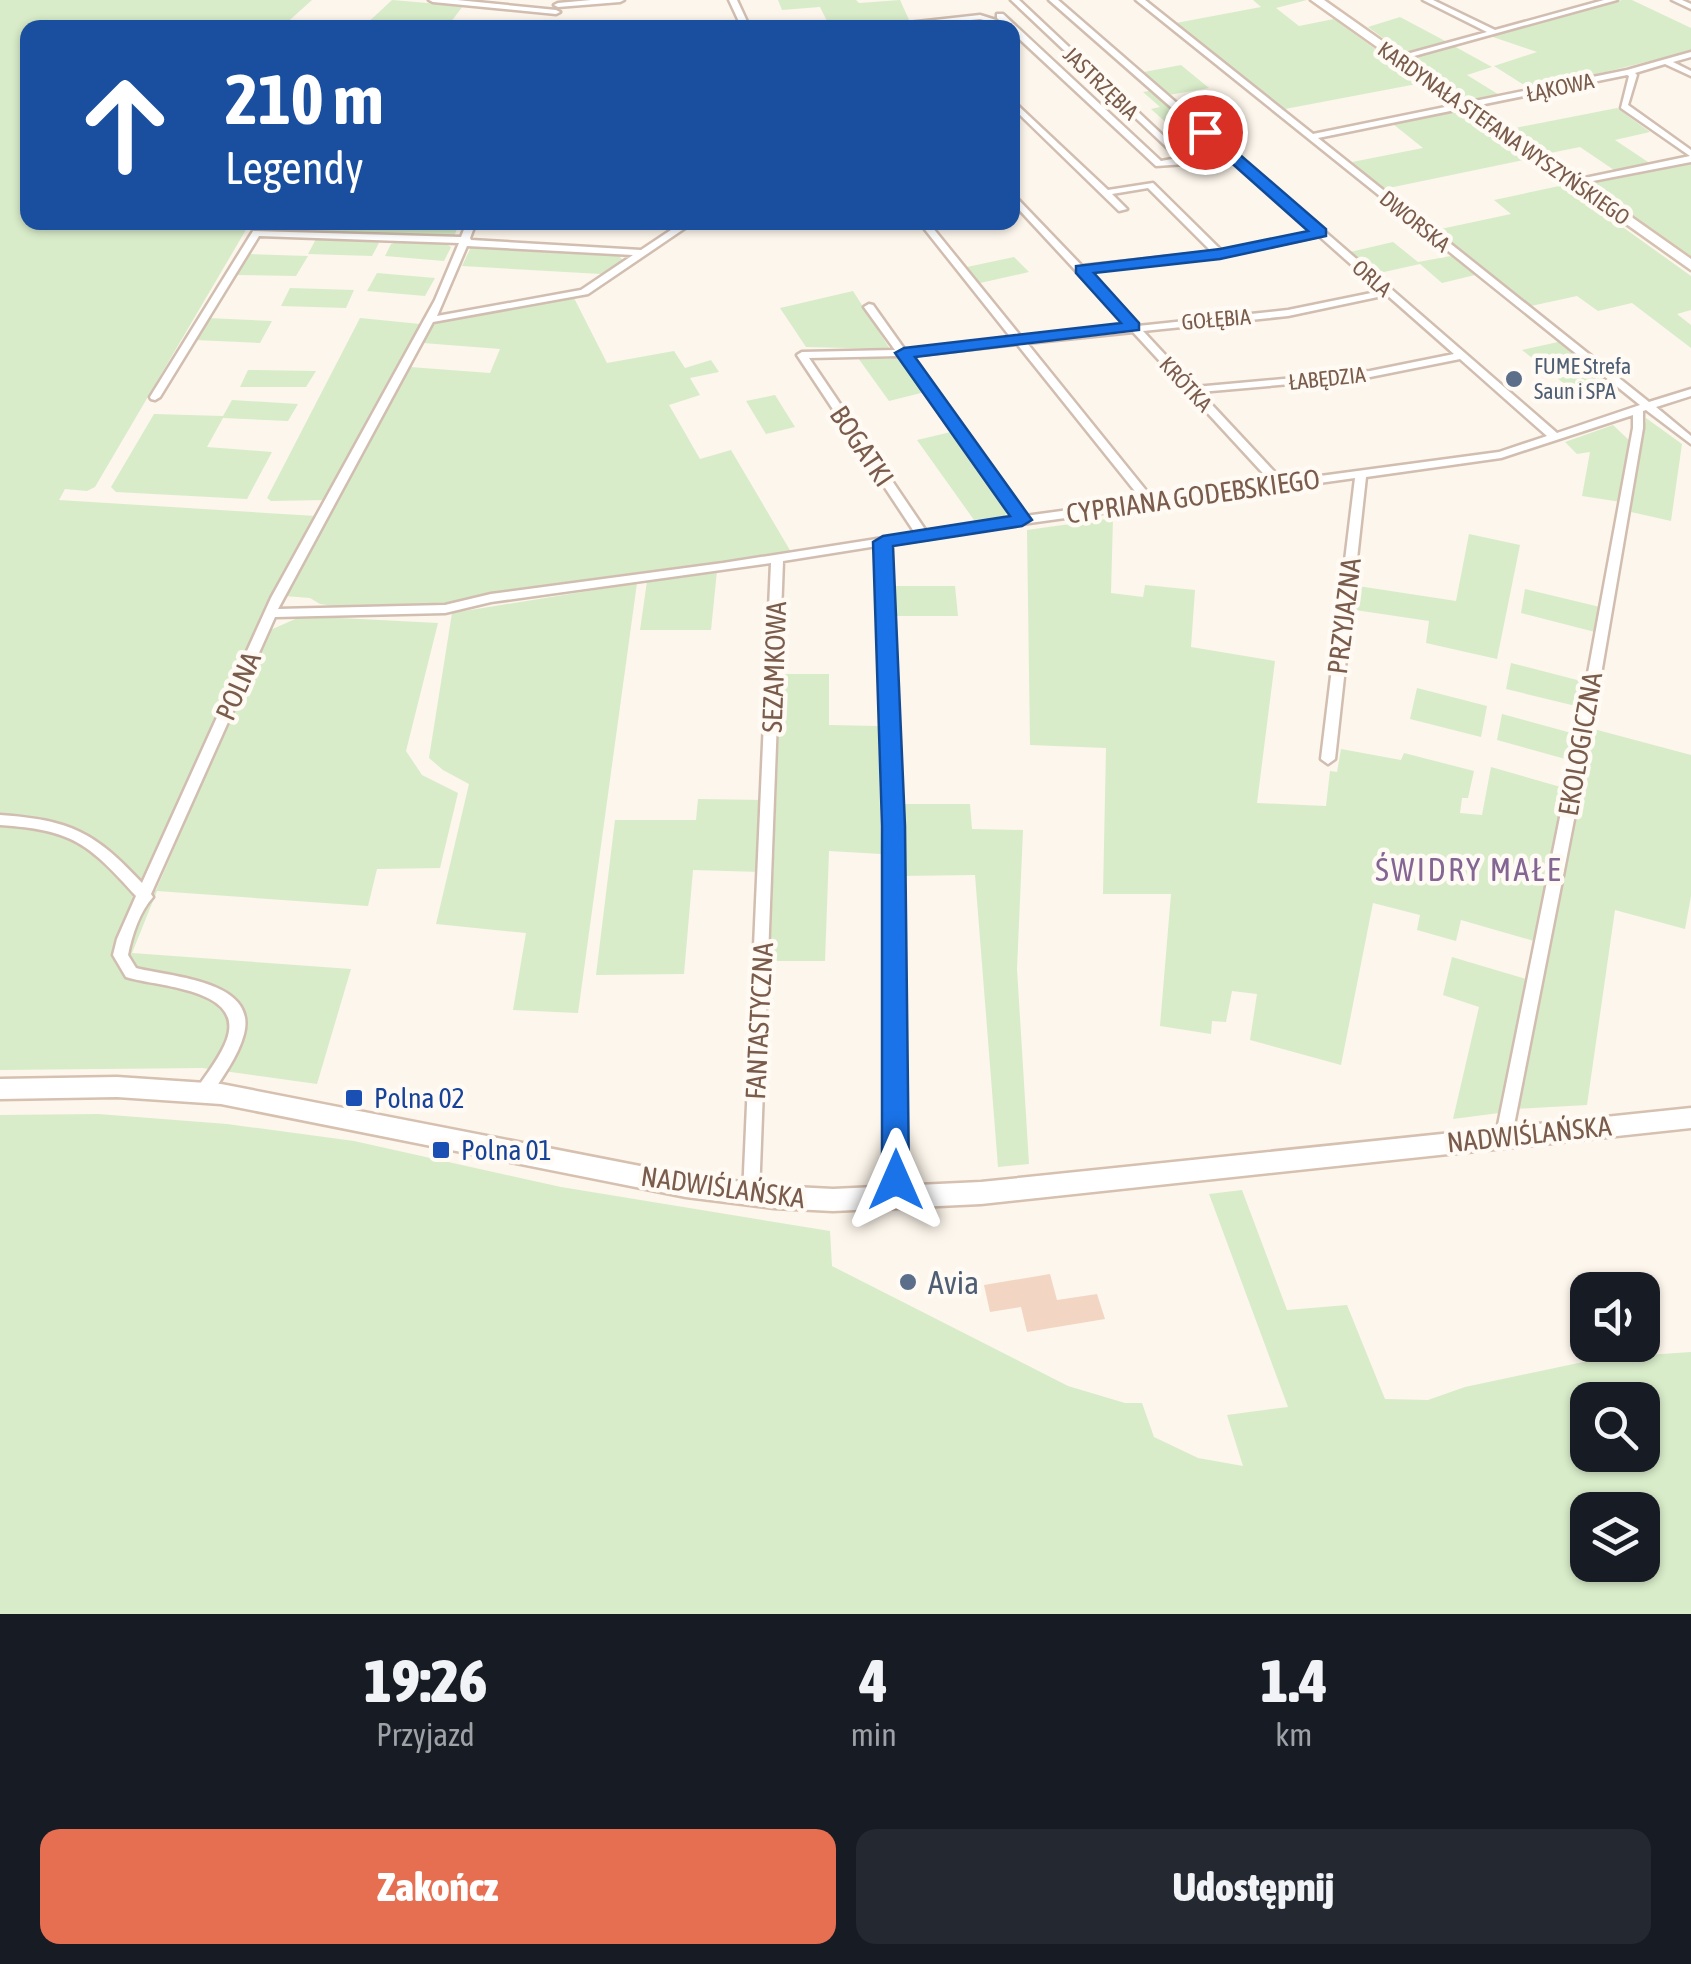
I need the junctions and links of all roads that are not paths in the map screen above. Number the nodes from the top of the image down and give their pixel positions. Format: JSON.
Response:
{"nodes":[{"id":1,"x":432,"y":0,"type":"edge"},
{"id":2,"x":620,"y":0,"type":"edge"},
{"id":3,"x":1053,"y":0,"type":"edge"},
{"id":4,"x":1140,"y":0,"type":"edge"},
{"id":5,"x":1316,"y":0,"type":"edge"},
{"id":6,"x":1428,"y":0,"type":"edge"},
{"id":7,"x":1613,"y":0,"type":"edge"},
{"id":8,"x":1676,"y":0,"type":"edge"},
{"id":9,"x":1018,"y":1,"type":"edge"},
{"id":10,"x":470,"y":2,"type":"edge"},
{"id":11,"x":1691,"y":7,"type":"edge"},
{"id":12,"x":557,"y":10,"type":"edge"},
{"id":13,"x":996,"y":18,"type":"junction"},
{"id":14,"x":949,"y":20,"type":"edge"},
{"id":15,"x":993,"y":20,"type":"edge"},
{"id":16,"x":1493,"y":32,"type":"junction"},
{"id":17,"x":1020,"y":39,"type":"edge"},
{"id":18,"x":1691,"y":54,"type":"edge"},
{"id":19,"x":1399,"y":58,"type":"junction"},
{"id":20,"x":1665,"y":61,"type":"junction"},
{"id":21,"x":1628,"y":72,"type":"junction"},
{"id":22,"x":1691,"y":74,"type":"edge"},
{"id":23,"x":1466,"y":107,"type":"junction"},
{"id":24,"x":1020,"y":110,"type":"edge"},
{"id":25,"x":1310,"y":136,"type":"junction"},
{"id":26,"x":1228,"y":152,"type":"junction"},
{"id":27,"x":1691,"y":157,"type":"edge"},
{"id":28,"x":1186,"y":161,"type":"junction"},
{"id":29,"x":1576,"y":183,"type":"junction"},
{"id":30,"x":1105,"y":193,"type":"junction"},
{"id":31,"x":1020,"y":204,"type":"edge"},
{"id":32,"x":1122,"y":209,"type":"dead end"},
{"id":33,"x":470,"y":230,"type":"edge"},
{"id":34,"x":678,"y":230,"type":"edge"},
{"id":35,"x":929,"y":230,"type":"edge"},
{"id":36,"x":1320,"y":233,"type":"junction"},
{"id":37,"x":466,"y":242,"type":"junction"},
{"id":38,"x":643,"y":254,"type":"junction"},
{"id":39,"x":1220,"y":254,"type":"junction"},
{"id":40,"x":1691,"y":266,"type":"edge"},
{"id":41,"x":1082,"y":270,"type":"junction"},
{"id":42,"x":1389,"y":292,"type":"junction"},
{"id":43,"x":869,"y":307,"type":"dead end"},
{"id":44,"x":429,"y":320,"type":"junction"},
{"id":45,"x":1134,"y":327,"type":"junction"},
{"id":46,"x":1018,"y":340,"type":"junction"},
{"id":47,"x":904,"y":353,"type":"junction"},
{"id":48,"x":802,"y":355,"type":"joint"},
{"id":49,"x":1462,"y":356,"type":"junction"},
{"id":50,"x":1192,"y":390,"type":"junction"},
{"id":51,"x":1691,"y":392,"type":"edge"},
{"id":52,"x":156,"y":397,"type":"dead end"},
{"id":53,"x":1643,"y":407,"type":"junction"},
{"id":54,"x":1554,"y":438,"type":"junction"},
{"id":55,"x":1691,"y":441,"type":"edge"},
{"id":56,"x":1361,"y":474,"type":"junction"},
{"id":57,"x":1278,"y":484,"type":"junction"},
{"id":58,"x":1150,"y":502,"type":"junction"},
{"id":59,"x":1022,"y":520,"type":"junction"},
{"id":60,"x":923,"y":536,"type":"junction"},
{"id":61,"x":883,"y":542,"type":"junction"},
{"id":62,"x":777,"y":558,"type":"junction"},
{"id":63,"x":270,"y":613,"type":"junction"},
{"id":64,"x":1328,"y":760,"type":"dead end"},
{"id":65,"x":0,"y":820,"type":"edge"},
{"id":66,"x":767,"y":846,"type":"joint"},
{"id":67,"x":146,"y":897,"type":"junction"},
{"id":68,"x":0,"y":1089,"type":"edge"},
{"id":69,"x":204,"y":1092,"type":"junction"},
{"id":70,"x":1691,"y":1118,"type":"edge"},
{"id":71,"x":1509,"y":1136,"type":"junction"},
{"id":72,"x":751,"y":1195,"type":"junction"},
{"id":73,"x":898,"y":1200,"type":"junction"}],
"edges":[{"from":1,"to":10,"type":"street"},
{"from":2,"to":12,"type":"street"},
{"from":3,"to":26,"type":"street","name":"ORLA"},
{"from":4,"to":25,"type":"street","name":"DWORSKA"},
{"from":5,"to":19,"type":"main road","name":"KARDYNAŁA STEFANA WYSZYŃSKIEGO"},
{"from":6,"to":16,"type":"street"},
{"from":7,"to":16,"type":"street"},
{"from":8,"to":11,"type":"street"},
{"from":9,"to":13,"type":"street"},
{"from":9,"to":28,"type":"street","name":"JASTRZĘBIA"},
{"from":10,"to":12,"type":"street"},
{"from":13,"to":14,"type":"street"},
{"from":13,"to":15,"type":"street"},
{"from":16,"to":19,"type":"street"},
{"from":17,"to":28,"type":"street"},
{"from":18,"to":20,"type":"street","name":"ŁĄKOWA"},
{"from":19,"to":23,"type":"main road","name":"KARDYNAŁA STEFANA WYSZYŃSKIEGO"},
{"from":20,"to":21,"type":"street","name":"ŁĄKOWA"},
{"from":20,"to":22,"type":"street"},
{"from":21,"to":23,"type":"street","name":"ŁĄKOWA"},
{"from":21,"to":27,"type":"street"},
{"from":23,"to":25,"type":"street","name":"ŁĄKOWA"},
{"from":23,"to":29,"type":"main road","name":"KARDYNAŁA STEFANA WYSZYŃSKIEGO"},
{"from":24,"to":30,"type":"street"},
{"from":25,"to":53,"type":"street","name":"DWORSKA"},
{"from":26,"to":28,"type":"street"},
{"from":26,"to":36,"type":"street","name":"ORLA"},
{"from":27,"to":29,"type":"street"},
{"from":29,"to":40,"type":"main road","name":"KARDYNAŁA STEFANA WYSZYŃSKIEGO"},
{"from":30,"to":32,"type":"street"},
{"from":30,"to":39,"type":"street"},
{"from":31,"to":41,"type":"street","name":"KRÓTKA"},
{"from":33,"to":37,"type":"street","name":"POLNA"},
{"from":34,"to":38,"type":"street"},
{"from":35,"to":46,"type":"street"},
{"from":36,"to":39,"type":"street"},
{"from":36,"to":42,"type":"street","name":"ORLA"},
{"from":37,"to":38,"type":"street"},
{"from":37,"to":44,"type":"street","name":"POLNA"},
{"from":37,"to":52,"type":"street"},
{"from":38,"to":44,"type":"street"},
{"from":39,"to":41,"type":"street"},
{"from":41,"to":45,"type":"street","name":"KRÓTKA"},
{"from":42,"to":45,"type":"street","name":"GOŁĘBIA"},
{"from":42,"to":49,"type":"street","name":"ORLA"},
{"from":43,"to":47,"type":"street"},
{"from":44,"to":63,"type":"street","name":"POLNA"},
{"from":45,"to":46,"type":"street","name":"GOŁĘBIA"},
{"from":45,"to":50,"type":"street","name":"KRÓTKA"},
{"from":46,"to":47,"type":"street","name":"GOŁĘBIA"},
{"from":46,"to":58,"type":"street"},
{"from":47,"to":48,"type":"street","name":"GOŁĘBIA"},
{"from":47,"to":59,"type":"street"},
{"from":48,"to":60,"type":"street","name":"BOGATKI"},
{"from":49,"to":50,"type":"street","name":"ŁABĘDZIA"},
{"from":49,"to":54,"type":"street","name":"ORLA"},
{"from":50,"to":57,"type":"street","name":"KRÓTKA"},
{"from":51,"to":53,"type":"street","name":"CYPRIANA GODEBSKIEGO"},
{"from":53,"to":54,"type":"street","name":"CYPRIANA GODEBSKIEGO"},
{"from":53,"to":55,"type":"street","name":"DWORSKA"},
{"from":53,"to":71,"type":"street","name":"EKOLOGICZNA"},
{"from":54,"to":56,"type":"street","name":"CYPRIANA GODEBSKIEGO"},
{"from":56,"to":57,"type":"street","name":"CYPRIANA GODEBSKIEGO"},
{"from":56,"to":64,"type":"street","name":"PRZYJAZNA"},
{"from":57,"to":58,"type":"street","name":"CYPRIANA GODEBSKIEGO"},
{"from":58,"to":59,"type":"street","name":"CYPRIANA GODEBSKIEGO"},
{"from":59,"to":60,"type":"street","name":"CYPRIANA GODEBSKIEGO"},
{"from":60,"to":61,"type":"street","name":"CYPRIANA GODEBSKIEGO"},
{"from":61,"to":62,"type":"street","name":"CYPRIANA GODEBSKIEGO"},
{"from":61,"to":73,"type":"street"},
{"from":62,"to":63,"type":"street","name":"CYPRIANA GODEBSKIEGO"},
{"from":62,"to":66,"type":"street","name":"SEZAMKOWA"},
{"from":63,"to":67,"type":"street","name":"POLNA"},
{"from":65,"to":67,"type":"street"},
{"from":66,"to":72,"type":"street","name":"FANTASTYCZNA"},
{"from":67,"to":69,"type":"street","name":"POLNA"},
{"from":68,"to":69,"type":"main road","name":"NADWIŚLAŃSKA"},
{"from":69,"to":72,"type":"main road","name":"NADWIŚLAŃSKA"},
{"from":70,"to":71,"type":"main road","name":"NADWIŚLAŃSKA"},
{"from":71,"to":73,"type":"main road","name":"NADWIŚLAŃSKA"},
{"from":72,"to":73,"type":"main road","name":"NADWIŚLAŃSKA"}]}
